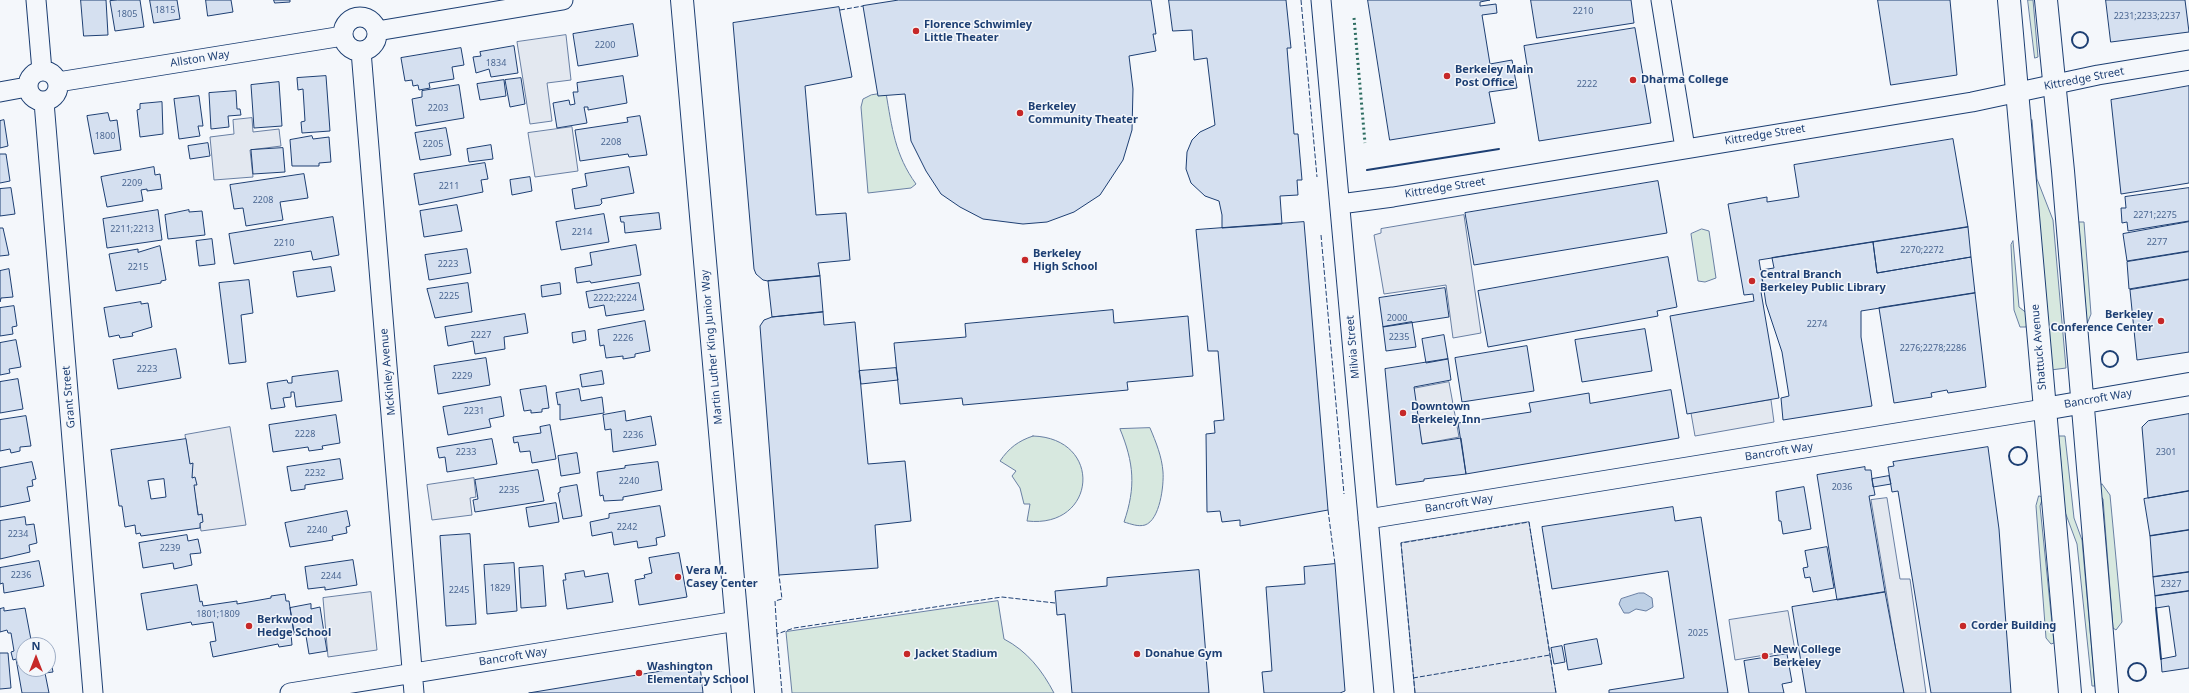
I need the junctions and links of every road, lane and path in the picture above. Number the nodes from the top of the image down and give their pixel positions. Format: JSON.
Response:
{"nodes":[{"id":1,"x":36,"y":0,"type":"edge"},
{"id":2,"x":563,"y":0,"type":"edge"},
{"id":3,"x":682,"y":0,"type":"edge"},
{"id":4,"x":1322,"y":0,"type":"edge"},
{"id":5,"x":1661,"y":0,"type":"edge"},
{"id":6,"x":2009,"y":0,"type":"edge"},
{"id":7,"x":2046,"y":0,"type":"edge"},
{"id":8,"x":357,"y":8,"type":"edge"},
{"id":9,"x":377,"y":31,"type":"junction"},
{"id":10,"x":343,"y":36,"type":"junction"},
{"id":11,"x":361,"y":51,"type":"junction"},
{"id":12,"x":2189,"y":60,"type":"edge"},
{"id":13,"x":42,"y":71,"type":"junction"},
{"id":14,"x":58,"y":82,"type":"junction"},
{"id":15,"x":2054,"y":84,"type":"junction"},
{"id":16,"x":27,"y":87,"type":"junction"},
{"id":17,"x":0,"y":92,"type":"edge"},
{"id":18,"x":2017,"y":92,"type":"junction"},
{"id":19,"x":44,"y":102,"type":"junction"},
{"id":20,"x":1685,"y":148,"type":"junction"},
{"id":21,"x":1340,"y":204,"type":"junction"},
{"id":22,"x":2189,"y":384,"type":"edge"},
{"id":23,"x":2082,"y":402,"type":"junction"},
{"id":24,"x":2044,"y":409,"type":"junction"},
{"id":25,"x":1368,"y":519,"type":"junction"},
{"id":26,"x":736,"y":621,"type":"junction"},
{"id":27,"x":413,"y":673,"type":"junction"},
{"id":28,"x":93,"y":693,"type":"edge"},
{"id":29,"x":290,"y":693,"type":"edge"},
{"id":30,"x":414,"y":693,"type":"edge"},
{"id":31,"x":743,"y":693,"type":"edge"},
{"id":32,"x":1384,"y":693,"type":"edge"},
{"id":33,"x":2070,"y":693,"type":"edge"},
{"id":34,"x":2107,"y":693,"type":"edge"}],
"edges":[{"from":1,"to":13,"type":"street"},
{"from":2,"to":9,"type":"street"},
{"from":3,"to":26,"type":"main road","name":"Martin Luther King Junior Way"},
{"from":4,"to":21,"type":"street","name":"Milvia Street"},
{"from":5,"to":20,"type":"street"},
{"from":6,"to":18,"type":"main road","name":"Shattuck Avenue"},
{"from":7,"to":15,"type":"main road"},
{"from":8,"to":9,"type":"street"},
{"from":8,"to":10,"type":"street"},
{"from":9,"to":11,"type":"street"},
{"from":10,"to":11,"type":"street"},
{"from":10,"to":14,"type":"street","name":"Allston Way"},
{"from":11,"to":27,"type":"street","name":"McKinley Avenue"},
{"from":12,"to":15,"type":"street","name":"Kittredge Street"},
{"from":13,"to":14,"type":"street"},
{"from":13,"to":16,"type":"street"},
{"from":14,"to":19,"type":"street"},
{"from":15,"to":18,"type":"street","name":"Kittredge Street"},
{"from":15,"to":23,"type":"main road"},
{"from":16,"to":17,"type":"street"},
{"from":16,"to":19,"type":"street"},
{"from":18,"to":20,"type":"street","name":"Kittredge Street"},
{"from":18,"to":24,"type":"main road","name":"Shattuck Avenue"},
{"from":19,"to":28,"type":"street","name":"Grant Street"},
{"from":20,"to":21,"type":"street","name":"Kittredge Street"},
{"from":21,"to":25,"type":"street","name":"Milvia Street"},
{"from":22,"to":23,"type":"main road","name":"Bancroft Way"},
{"from":23,"to":24,"type":"main road","name":"Bancroft Way"},
{"from":23,"to":34,"type":"main road"},
{"from":24,"to":25,"type":"street","name":"Bancroft Way"},
{"from":24,"to":33,"type":"main road","name":"Shattuck Avenue"},
{"from":25,"to":32,"type":"street","name":"Milvia Street"},
{"from":26,"to":27,"type":"street","name":"Bancroft Way"},
{"from":26,"to":31,"type":"main road","name":"Martin Luther King Junior Way"},
{"from":27,"to":29,"type":"street","name":"Bancroft Way"},
{"from":27,"to":30,"type":"street","name":"McKinley Avenue"}]}
